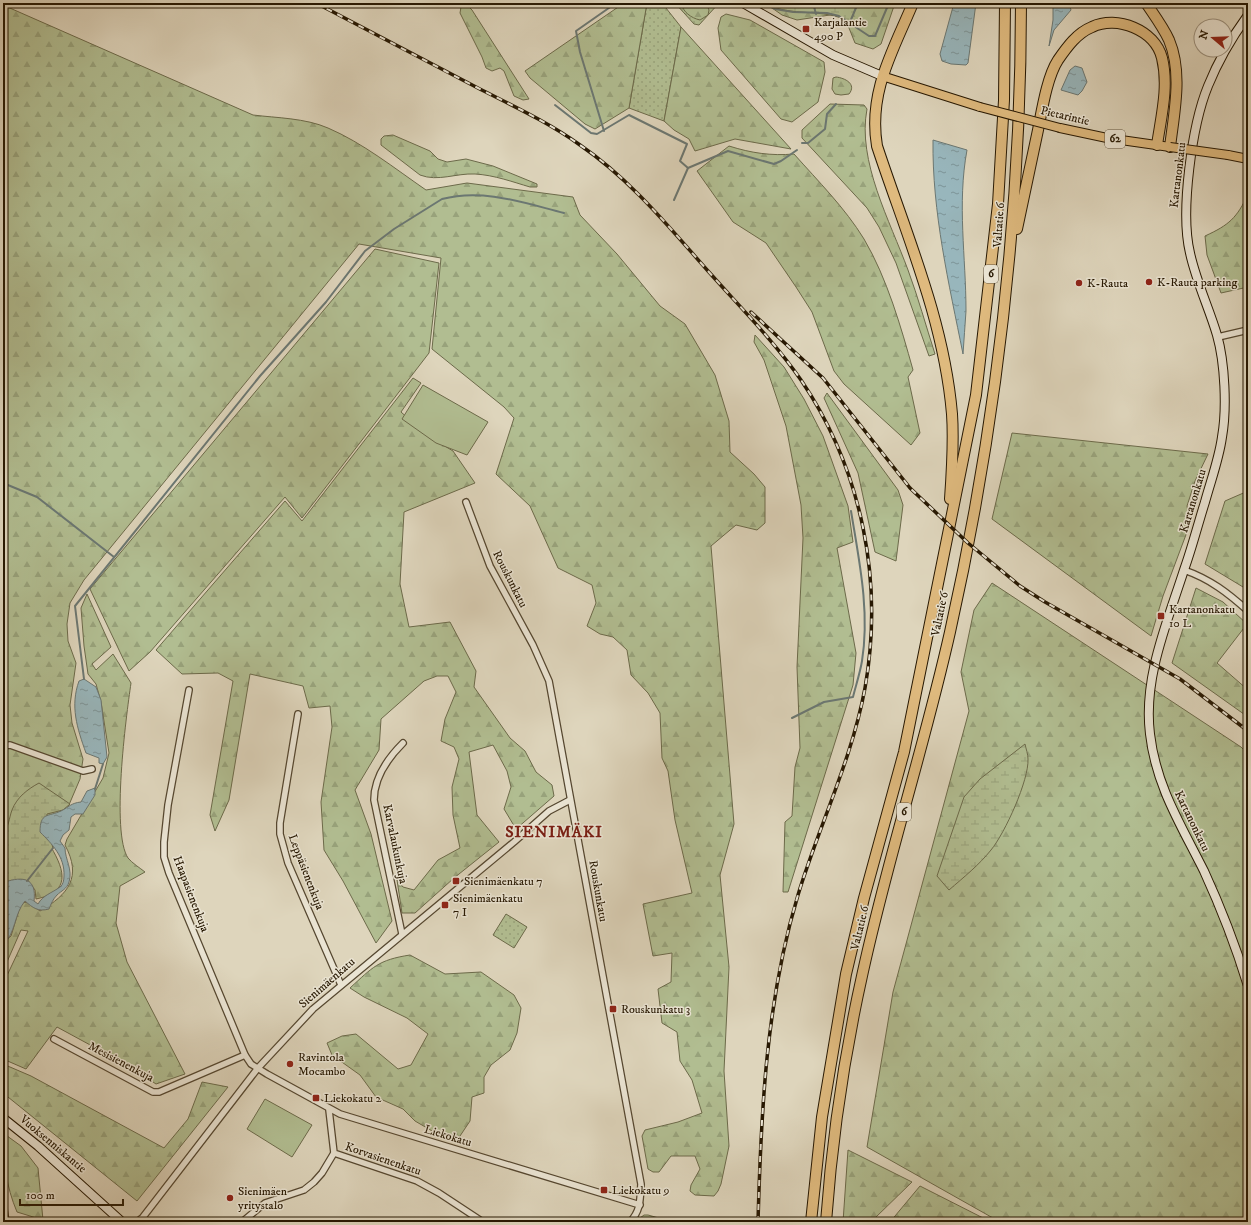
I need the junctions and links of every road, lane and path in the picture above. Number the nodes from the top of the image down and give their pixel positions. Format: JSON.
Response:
{"nodes":[{"id":1,"x":743,"y":3,"type":"edge"},
{"id":2,"x":913,"y":3,"type":"edge"},
{"id":3,"x":1005,"y":3,"type":"edge"},
{"id":4,"x":1021,"y":3,"type":"edge"},
{"id":5,"x":1146,"y":3,"type":"edge"},
{"id":6,"x":1248,"y":15,"type":"edge"},
{"id":7,"x":882,"y":76,"type":"junction"},
{"id":8,"x":1157,"y":145,"type":"junction"},
{"id":9,"x":1170,"y":147,"type":"junction"},
{"id":10,"x":1248,"y":159,"type":"edge"},
{"id":11,"x":1009,"y":268,"type":"junction"},
{"id":12,"x":1248,"y":330,"type":"edge"},
{"id":13,"x":1218,"y":338,"type":"junction"},
{"id":14,"x":466,"y":502,"type":"dead end"},
{"id":15,"x":947,"y":541,"type":"junction"},
{"id":16,"x":1184,"y":570,"type":"junction"},
{"id":17,"x":1248,"y":611,"type":"edge"},
{"id":18,"x":189,"y":690,"type":"dead end"},
{"id":19,"x":298,"y":714,"type":"dead end"},
{"id":20,"x":403,"y":743,"type":"dead end"},
{"id":21,"x":3,"y":746,"type":"edge"},
{"id":22,"x":92,"y":769,"type":"dead end"},
{"id":23,"x":570,"y":800,"type":"junction"},
{"id":24,"x":402,"y":934,"type":"junction"},
{"id":25,"x":341,"y":986,"type":"junction"},
{"id":26,"x":1248,"y":986,"type":"edge"},
{"id":27,"x":54,"y":1039,"type":"dead end"},
{"id":28,"x":245,"y":1055,"type":"junction"},
{"id":29,"x":258,"y":1068,"type":"junction"},
{"id":30,"x":329,"y":1110,"type":"junction"},
{"id":31,"x":3,"y":1118,"type":"edge"},
{"id":32,"x":334,"y":1153,"type":"junction"},
{"id":33,"x":3,"y":1203,"type":"edge"},
{"id":34,"x":640,"y":1205,"type":"junction"},
{"id":35,"x":6,"y":1222,"type":"edge"},
{"id":36,"x":122,"y":1222,"type":"edge"},
{"id":37,"x":137,"y":1222,"type":"edge"},
{"id":38,"x":242,"y":1222,"type":"edge"},
{"id":39,"x":483,"y":1222,"type":"edge"},
{"id":40,"x":630,"y":1222,"type":"edge"},
{"id":41,"x":811,"y":1222,"type":"edge"},
{"id":42,"x":826,"y":1222,"type":"edge"}],
"edges":[{"from":1,"to":7,"type":"main road"},
{"from":2,"to":7,"type":"highway"},
{"from":3,"to":15,"type":"highway","name":"Valtatie 6","number":"6"},
{"from":4,"to":11,"type":"highway","name":"Valtatie 6","number":"6"},
{"from":5,"to":9,"type":"highway"},
{"from":6,"to":13,"type":"main road","name":"Kartanonkatu"},
{"from":7,"to":8,"type":"main road","name":"Pietarintie","number":"62","bridge":true},
{"from":7,"to":15,"type":"highway"},
{"from":8,"to":9,"type":"main road","name":"Pietarintie","number":"62"},
{"from":8,"to":11,"type":"highway"},
{"from":9,"to":10,"type":"main road","name":"Pietarintie","number":"62","bridge":true},
{"from":11,"to":42,"type":"highway","name":"Valtatie 6","number":"6"},
{"from":12,"to":13,"type":"street"},
{"from":13,"to":16,"type":"main road","name":"Kartanonkatu"},
{"from":14,"to":23,"type":"street","name":"Rouskunkatu"},
{"from":15,"to":41,"type":"highway","name":"Valtatie 6","number":"6"},
{"from":16,"to":17,"type":"street"},
{"from":16,"to":26,"type":"main road","name":"Kartanonkatu"},
{"from":18,"to":28,"type":"street","name":"Haapasienenkuja"},
{"from":19,"to":25,"type":"street","name":"Leppäsienenkuja"},
{"from":20,"to":24,"type":"street","name":"Karvalaukunkuja"},
{"from":21,"to":22,"type":"street"},
{"from":23,"to":24,"type":"street","name":"Sienimäenkatu"},
{"from":23,"to":34,"type":"street","name":"Rouskunkatu"},
{"from":24,"to":25,"type":"street","name":"Sienimäenkatu"},
{"from":25,"to":29,"type":"street","name":"Sienimäenkatu"},
{"from":27,"to":28,"type":"street","name":"Mesisienenkuja"},
{"from":28,"to":29,"type":"street","name":"Haapasienenkuja"},
{"from":29,"to":30,"type":"street","name":"Liekokatu"},
{"from":29,"to":37,"type":"street","name":"Sienimäenkatu"},
{"from":30,"to":32,"type":"street","name":"Korvasienenkatu"},
{"from":30,"to":34,"type":"street","name":"Liekokatu"},
{"from":31,"to":36,"type":"main road","name":"Vuoksenniskantie"},
{"from":32,"to":38,"type":"street"},
{"from":32,"to":39,"type":"street","name":"Korvasienenkatu"},
{"from":33,"to":35,"type":"street"},
{"from":34,"to":40,"type":"street"}]}
